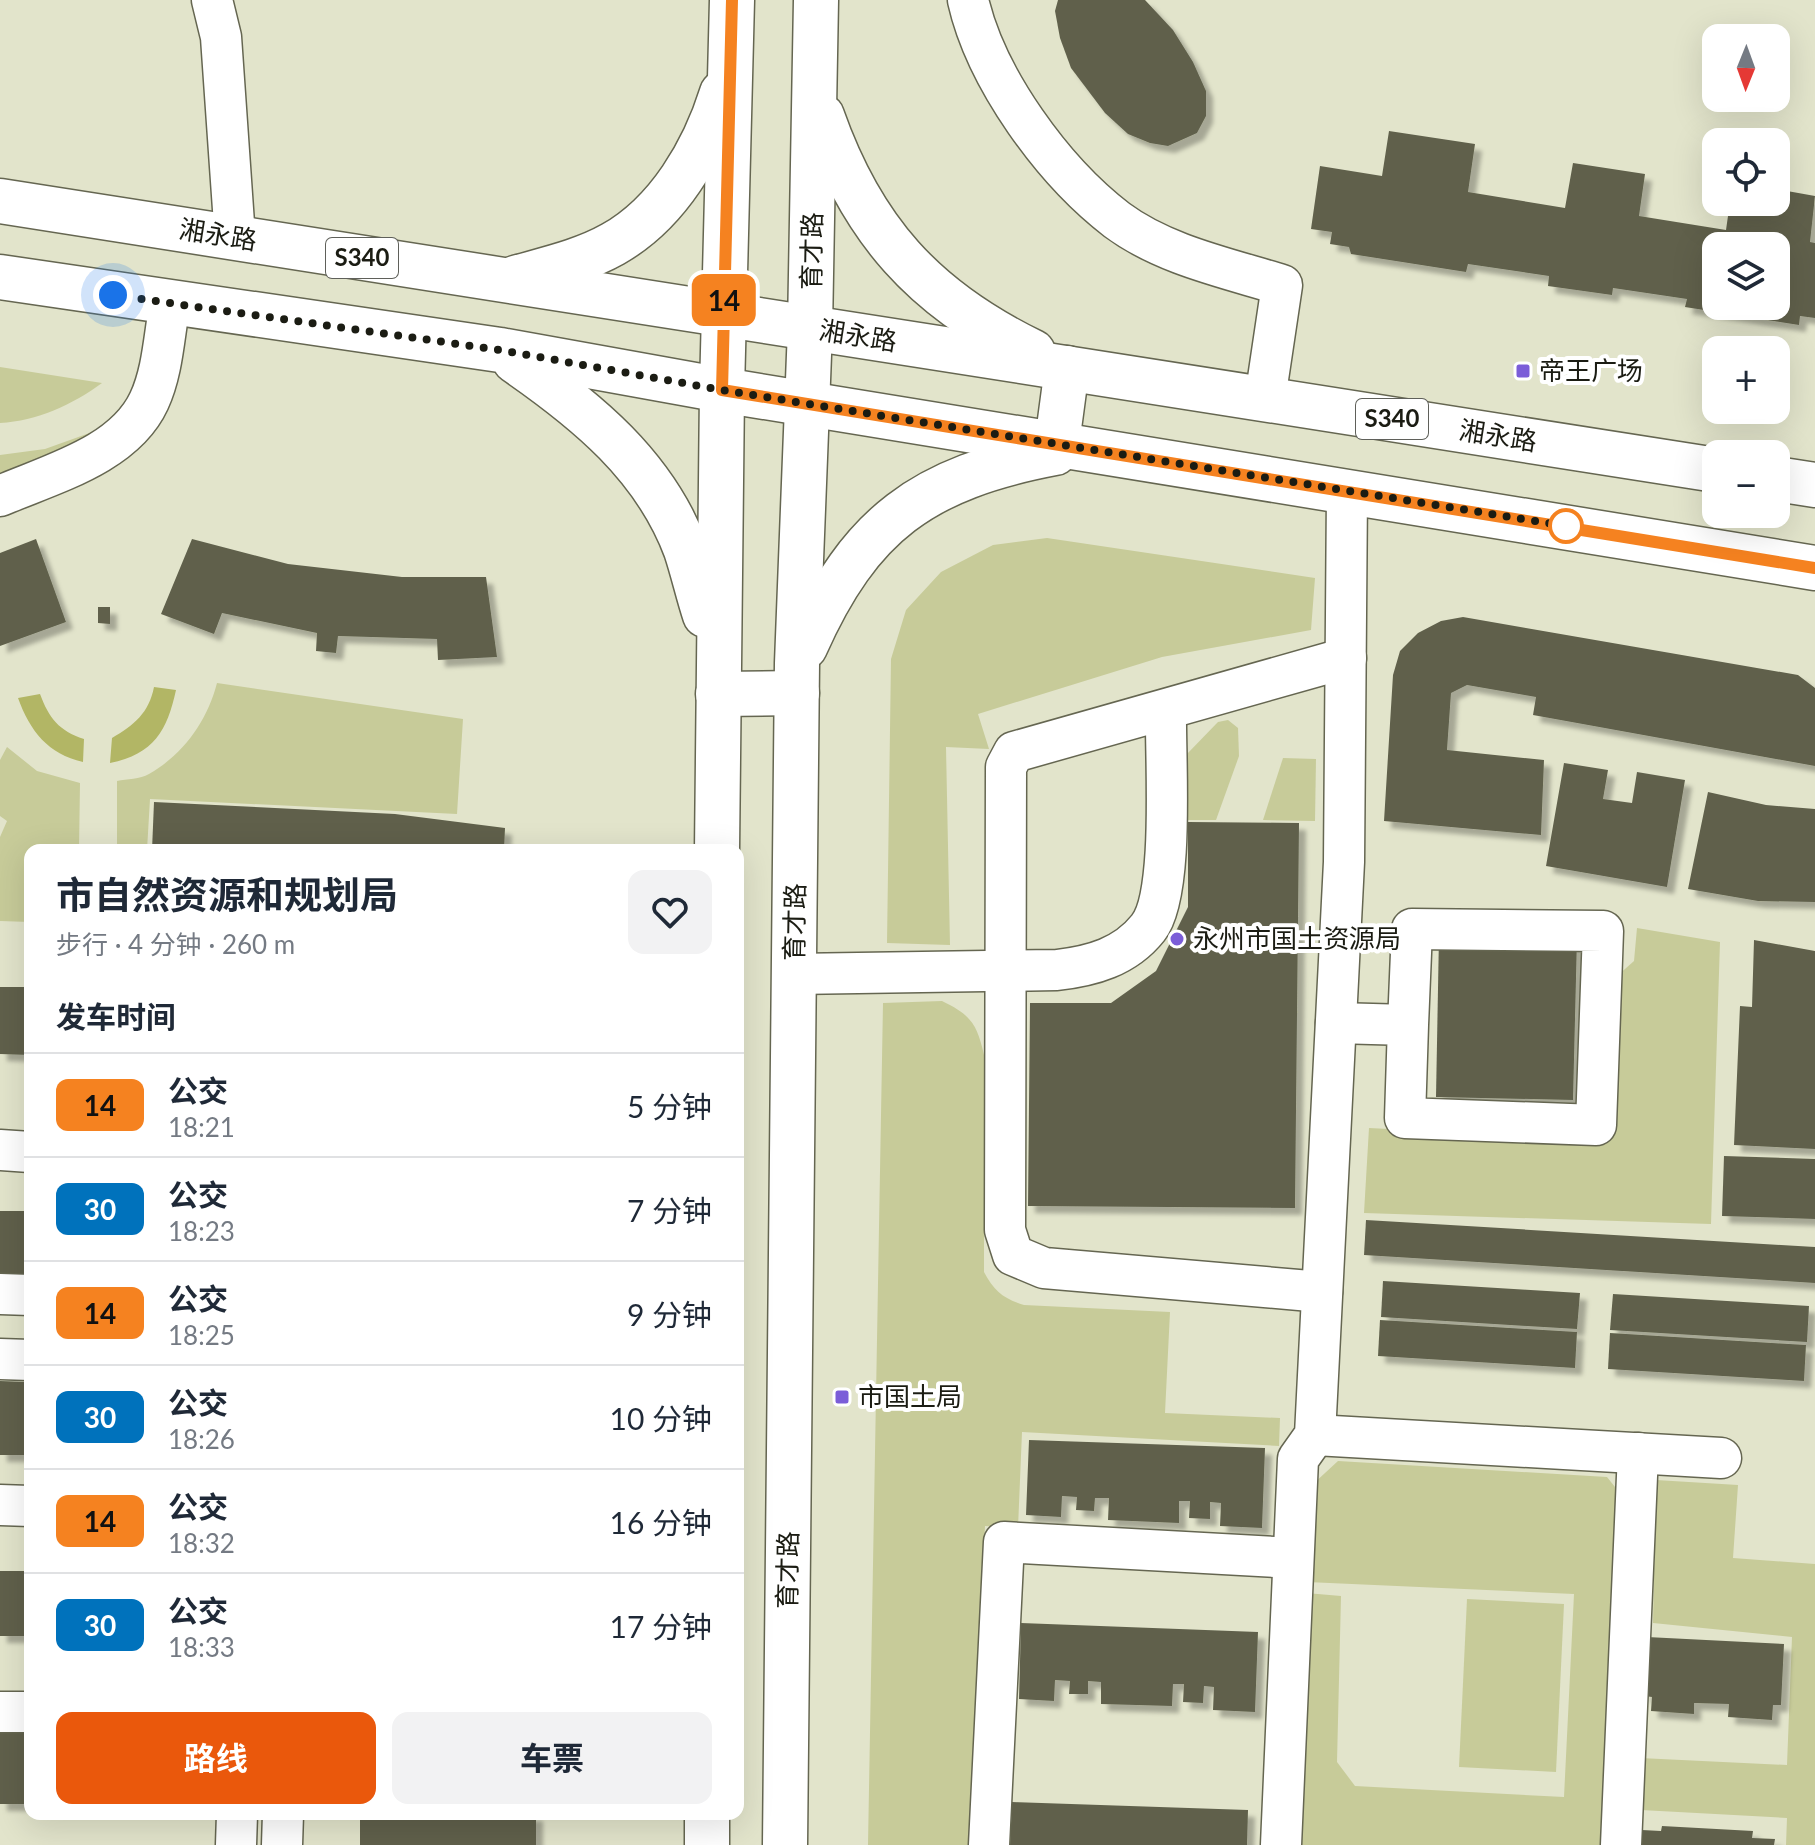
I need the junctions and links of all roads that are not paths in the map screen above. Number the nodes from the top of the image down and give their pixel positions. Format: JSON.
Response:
{"nodes":[{"id":1,"x":212,"y":0,"type":"edge"},
{"id":2,"x":732,"y":0,"type":"edge"},
{"id":3,"x":816,"y":0,"type":"edge"},
{"id":4,"x":968,"y":0,"type":"edge"},
{"id":5,"x":731,"y":60,"type":"junction"},
{"id":6,"x":815,"y":96,"type":"junction"},
{"id":7,"x":0,"y":201,"type":"edge"},
{"id":8,"x":235,"y":238,"type":"junction"},
{"id":9,"x":460,"y":274,"type":"junction"},
{"id":10,"x":0,"y":277,"type":"edge"},
{"id":11,"x":504,"y":281,"type":"junction"},
{"id":12,"x":170,"y":303,"type":"junction"},
{"id":13,"x":724,"y":317,"type":"junction"},
{"id":14,"x":810,"y":329,"type":"junction"},
{"id":15,"x":450,"y":343,"type":"junction"},
{"id":16,"x":500,"y":350,"type":"junction"},
{"id":17,"x":1067,"y":368,"type":"junction"},
{"id":18,"x":722,"y":390,"type":"junction"},
{"id":19,"x":1265,"y":399,"type":"junction"},
{"id":20,"x":807,"y":404,"type":"junction"},
{"id":21,"x":1070,"y":445,"type":"junction"},
{"id":22,"x":1702,"y":468,"type":"edge"},
{"id":23,"x":1790,"y":481,"type":"edge"},
{"id":24,"x":1815,"y":485,"type":"edge"},
{"id":25,"x":1347,"y":491,"type":"junction"},
{"id":26,"x":0,"y":496,"type":"edge"},
{"id":27,"x":1815,"y":568,"type":"edge"},
{"id":28,"x":1346,"y":658,"type":"junction"},
{"id":29,"x":717,"y":676,"type":"junction"},
{"id":30,"x":797,"y":678,"type":"junction"},
{"id":31,"x":1166,"y":711,"type":"junction"},
{"id":32,"x":717,"y":844,"type":"edge"},
{"id":33,"x":1006,"y":971,"type":"junction"},
{"id":34,"x":794,"y":974,"type":"junction"},
{"id":35,"x":1336,"y":1023,"type":"junction"},
{"id":36,"x":1408,"y":1025,"type":"junction"},
{"id":37,"x":0,"y":1150,"type":"edge"},
{"id":38,"x":24,"y":1152,"type":"edge"},
{"id":39,"x":1322,"y":1292,"type":"junction"},
{"id":40,"x":0,"y":1294,"type":"edge"},
{"id":41,"x":24,"y":1295,"type":"edge"},
{"id":42,"x":0,"y":1359,"type":"edge"},
{"id":43,"x":24,"y":1360,"type":"edge"},
{"id":44,"x":1315,"y":1435,"type":"junction"},
{"id":45,"x":1638,"y":1453,"type":"junction"},
{"id":46,"x":1721,"y":1458,"type":"dead end"},
{"id":47,"x":0,"y":1505,"type":"edge"},
{"id":48,"x":24,"y":1506,"type":"edge"},
{"id":49,"x":1293,"y":1558,"type":"junction"},
{"id":50,"x":0,"y":1712,"type":"edge"},
{"id":51,"x":24,"y":1712,"type":"edge"},
{"id":52,"x":237,"y":1820,"type":"edge"},
{"id":53,"x":283,"y":1820,"type":"edge"},
{"id":54,"x":707,"y":1820,"type":"edge"},
{"id":55,"x":236,"y":1845,"type":"edge"},
{"id":56,"x":282,"y":1845,"type":"edge"},
{"id":57,"x":707,"y":1845,"type":"edge"},
{"id":58,"x":785,"y":1845,"type":"edge"},
{"id":59,"x":989,"y":1845,"type":"edge"},
{"id":60,"x":1281,"y":1845,"type":"edge"},
{"id":61,"x":1621,"y":1845,"type":"edge"}],
"edges":[{"from":1,"to":8,"type":"street"},
{"from":2,"to":5,"type":"main road"},
{"from":3,"to":6,"type":"main road","name":"育才路"},
{"from":4,"to":19,"type":"street"},
{"from":5,"to":11,"type":"main road"},
{"from":5,"to":13,"type":"main road"},
{"from":6,"to":14,"type":"main road","name":"育才路"},
{"from":6,"to":17,"type":"main road"},
{"from":7,"to":8,"type":"main road","name":"湘永路","number":"S340"},
{"from":8,"to":9,"type":"main road","name":"湘永路","number":"S340"},
{"from":9,"to":11,"type":"main road","name":"湘永路","number":"S340"},
{"from":9,"to":15,"type":"main road"},
{"from":10,"to":12,"type":"main road"},
{"from":11,"to":13,"type":"main road","name":"湘永路","number":"S340"},
{"from":12,"to":15,"type":"main road"},
{"from":12,"to":26,"type":"street"},
{"from":13,"to":14,"type":"main road","name":"湘永路","number":"S340"},
{"from":13,"to":18,"type":"main road"},
{"from":14,"to":17,"type":"main road","name":"湘永路","number":"S340"},
{"from":14,"to":20,"type":"main road","name":"育才路"},
{"from":15,"to":16,"type":"main road"},
{"from":16,"to":18,"type":"main road"},
{"from":16,"to":29,"type":"main road"},
{"from":17,"to":19,"type":"main road","name":"湘永路","number":"S340"},
{"from":17,"to":21,"type":"main road"},
{"from":18,"to":20,"type":"main road"},
{"from":18,"to":29,"type":"main road"},
{"from":19,"to":22,"type":"main road","name":"湘永路","number":"S340"},
{"from":20,"to":21,"type":"main road"},
{"from":20,"to":30,"type":"main road","name":"育才路"},
{"from":21,"to":25,"type":"main road"},
{"from":21,"to":30,"type":"main road"},
{"from":23,"to":24,"type":"main road"},
{"from":25,"to":27,"type":"main road"},
{"from":25,"to":28,"type":"street"},
{"from":28,"to":31,"type":"street"},
{"from":28,"to":35,"type":"street"},
{"from":29,"to":30,"type":"main road"},
{"from":29,"to":32,"type":"main road"},
{"from":30,"to":34,"type":"main road","name":"育才路"},
{"from":31,"to":33,"type":"street"},
{"from":31,"to":33,"type":"street"},
{"from":33,"to":34,"type":"street"},
{"from":33,"to":39,"type":"street"},
{"from":34,"to":58,"type":"main road","name":"育才路"},
{"from":35,"to":36,"type":"street"},
{"from":35,"to":39,"type":"street"},
{"from":36,"to":36,"type":"street"},
{"from":37,"to":38,"type":"street"},
{"from":39,"to":44,"type":"street"},
{"from":40,"to":41,"type":"street"},
{"from":42,"to":43,"type":"street"},
{"from":44,"to":45,"type":"street"},
{"from":44,"to":49,"type":"street"},
{"from":45,"to":46,"type":"street"},
{"from":45,"to":61,"type":"street"},
{"from":47,"to":48,"type":"street"},
{"from":49,"to":59,"type":"street"},
{"from":49,"to":60,"type":"street"},
{"from":50,"to":51,"type":"street"},
{"from":52,"to":55,"type":"street"},
{"from":53,"to":56,"type":"street"},
{"from":54,"to":57,"type":"main road"}]}
